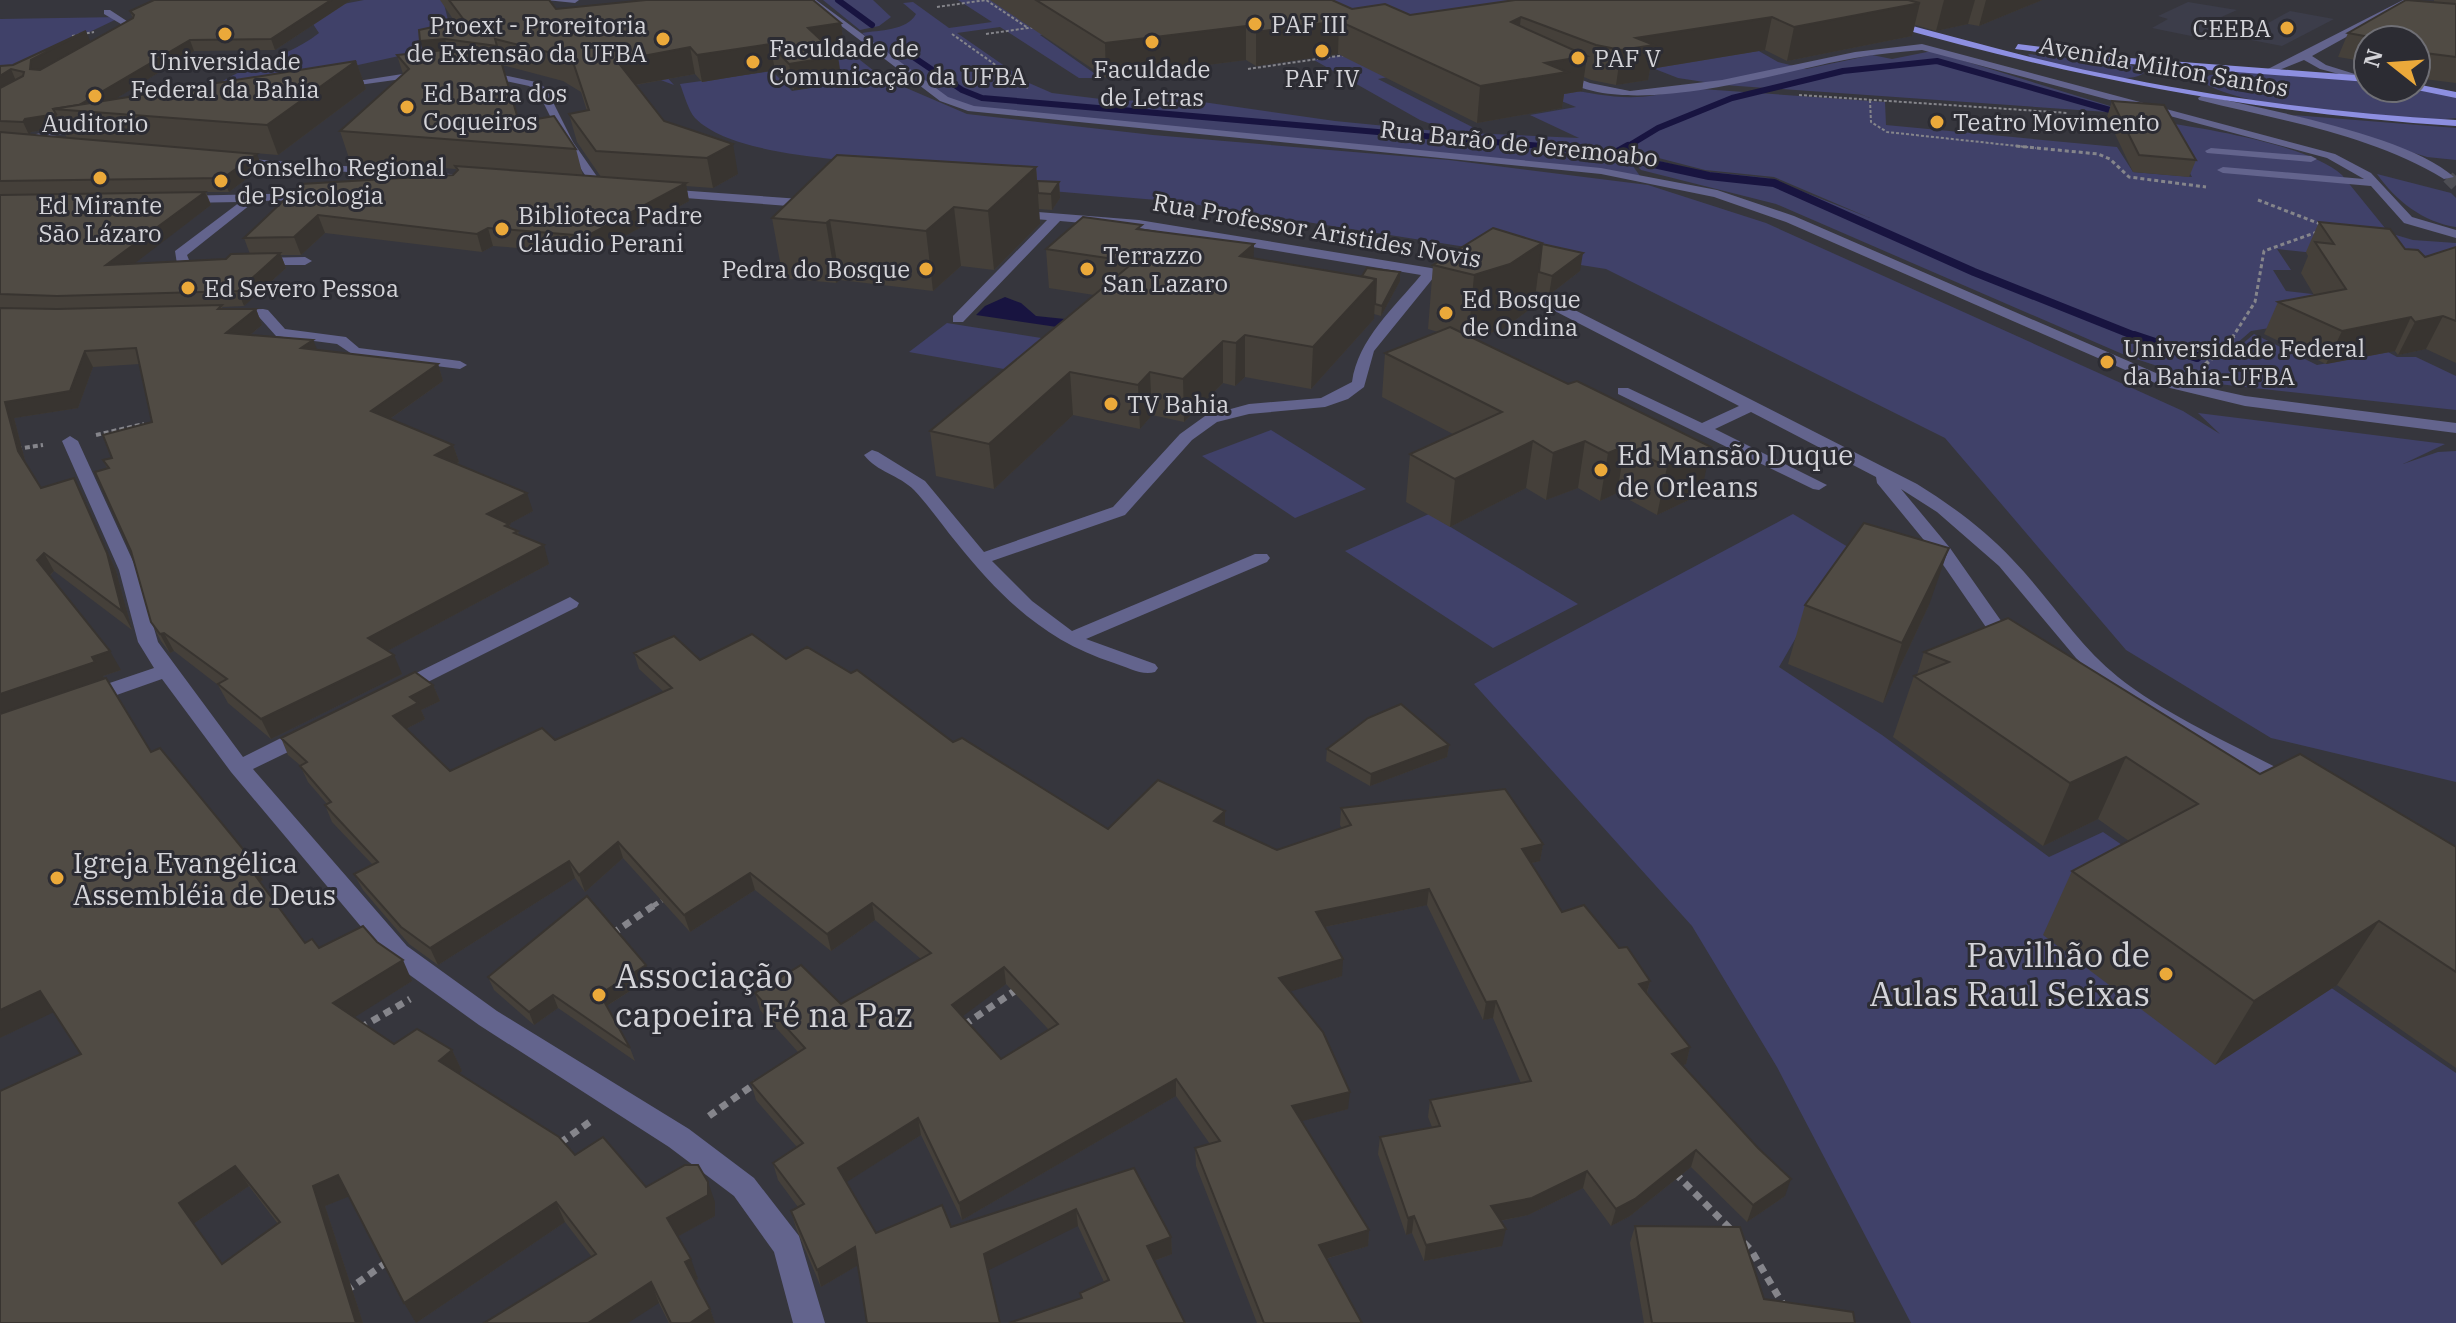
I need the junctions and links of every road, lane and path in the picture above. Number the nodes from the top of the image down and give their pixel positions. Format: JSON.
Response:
{"nodes":[{"id":1,"x":550,"y":0,"type":"edge"},
{"id":2,"x":575,"y":0,"type":"edge"},
{"id":3,"x":811,"y":0,"type":"edge"},
{"id":4,"x":988,"y":0,"type":"edge"},
{"id":5,"x":2409,"y":0,"type":"edge"},
{"id":6,"x":937,"y":7,"type":"dead end"},
{"id":7,"x":1013,"y":7,"type":"dead end"},
{"id":8,"x":1000,"y":9,"type":"junction"},
{"id":9,"x":107,"y":12,"type":"dead end"},
{"id":10,"x":2380,"y":16,"type":"junction"},
{"id":11,"x":1027,"y":17,"type":"dead end"},
{"id":12,"x":2395,"y":17,"type":"edge"},
{"id":13,"x":1014,"y":19,"type":"junction"},
{"id":14,"x":1042,"y":26,"type":"edge"},
{"id":15,"x":1028,"y":28,"type":"junction"},
{"id":16,"x":952,"y":34,"type":"dead end"},
{"id":17,"x":986,"y":34,"type":"dead end"},
{"id":18,"x":106,"y":42,"type":"edge"},
{"id":19,"x":2033,"y":50,"type":"junction"},
{"id":20,"x":1346,"y":55,"type":"edge"},
{"id":21,"x":2305,"y":56,"type":"junction"},
{"id":22,"x":2016,"y":58,"type":"junction"},
{"id":23,"x":2130,"y":61,"type":"junction"},
{"id":24,"x":1544,"y":68,"type":"edge"},
{"id":25,"x":1248,"y":69,"type":"edge"},
{"id":26,"x":2271,"y":70,"type":"junction"},
{"id":27,"x":437,"y":72,"type":"edge"},
{"id":28,"x":466,"y":72,"type":"edge"},
{"id":29,"x":2352,"y":76,"type":"edge"},
{"id":30,"x":2352,"y":77,"type":"edge"},
{"id":31,"x":2115,"y":81,"type":"junction"},
{"id":32,"x":319,"y":88,"type":"edge"},
{"id":33,"x":2432,"y":88,"type":"edge"},
{"id":34,"x":1036,"y":92,"type":"dead end"},
{"id":35,"x":2456,"y":92,"type":"edge"},
{"id":36,"x":1798,"y":95,"type":"dead end"},
{"id":37,"x":2203,"y":98,"type":"junction"},
{"id":38,"x":1870,"y":100,"type":"junction"},
{"id":39,"x":2303,"y":111,"type":"junction"},
{"id":40,"x":2077,"y":113,"type":"dead end"},
{"id":41,"x":2456,"y":121,"type":"edge"},
{"id":42,"x":102,"y":124,"type":"edge"},
{"id":43,"x":5,"y":140,"type":"edge"},
{"id":44,"x":63,"y":146,"type":"edge"},
{"id":45,"x":2211,"y":151,"type":"dead end"},
{"id":46,"x":220,"y":159,"type":"edge"},
{"id":47,"x":2345,"y":162,"type":"junction"},
{"id":48,"x":2223,"y":170,"type":"dead end"},
{"id":49,"x":2448,"y":177,"type":"dead end"},
{"id":50,"x":2374,"y":183,"type":"junction"},
{"id":51,"x":599,"y":188,"type":"edge"},
{"id":52,"x":2216,"y":188,"type":"dead end"},
{"id":53,"x":433,"y":189,"type":"edge"},
{"id":54,"x":644,"y":191,"type":"edge"},
{"id":55,"x":325,"y":196,"type":"edge"},
{"id":56,"x":252,"y":198,"type":"junction"},
{"id":57,"x":173,"y":199,"type":"edge"},
{"id":58,"x":2257,"y":200,"type":"dead end"},
{"id":59,"x":830,"y":205,"type":"edge"},
{"id":60,"x":996,"y":214,"type":"edge"},
{"id":61,"x":1058,"y":216,"type":"junction"},
{"id":62,"x":2456,"y":234,"type":"edge"},
{"id":63,"x":305,"y":261,"type":"dead end"},
{"id":64,"x":214,"y":263,"type":"edge"},
{"id":65,"x":244,"y":263,"type":"edge"},
{"id":66,"x":1431,"y":272,"type":"junction"},
{"id":67,"x":218,"y":314,"type":"edge"},
{"id":68,"x":958,"y":319,"type":"dead end"},
{"id":69,"x":460,"y":365,"type":"dead end"},
{"id":70,"x":2198,"y":371,"type":"dead end"},
{"id":71,"x":1623,"y":391,"type":"dead end"},
{"id":72,"x":1750,"y":407,"type":"junction"},
{"id":73,"x":157,"y":421,"type":"edge"},
{"id":74,"x":2456,"y":428,"type":"edge"},
{"id":75,"x":1702,"y":429,"type":"junction"},
{"id":76,"x":70,"y":441,"type":"junction"},
{"id":77,"x":14,"y":450,"type":"edge"},
{"id":78,"x":872,"y":455,"type":"dead end"},
{"id":79,"x":1872,"y":466,"type":"junction"},
{"id":80,"x":1819,"y":485,"type":"dead end"},
{"id":81,"x":1261,"y":558,"type":"dead end"},
{"id":82,"x":981,"y":559,"type":"junction"},
{"id":83,"x":570,"y":603,"type":"dead end"},
{"id":84,"x":1070,"y":639,"type":"junction"},
{"id":85,"x":2017,"y":659,"type":"edge"},
{"id":86,"x":1148,"y":668,"type":"dead end"},
{"id":87,"x":166,"y":671,"type":"junction"},
{"id":88,"x":382,"y":698,"type":"edge"},
{"id":89,"x":60,"y":706,"type":"edge"},
{"id":90,"x":325,"y":726,"type":"edge"},
{"id":91,"x":239,"y":767,"type":"junction"},
{"id":92,"x":2298,"y":788,"type":"edge"},
{"id":93,"x":672,"y":894,"type":"edge"},
{"id":94,"x":607,"y":937,"type":"edge"},
{"id":95,"x":438,"y":982,"type":"junction"},
{"id":96,"x":1027,"y":982,"type":"edge"},
{"id":97,"x":961,"y":1027,"type":"edge"},
{"id":98,"x":356,"y":1031,"type":"edge"},
{"id":99,"x":768,"y":1074,"type":"edge"},
{"id":100,"x":620,"y":1101,"type":"junction"},
{"id":101,"x":679,"y":1138,"type":"junction"},
{"id":102,"x":556,"y":1145,"type":"edge"},
{"id":103,"x":1666,"y":1165,"type":"edge"},
{"id":104,"x":402,"y":1252,"type":"edge"},
{"id":105,"x":337,"y":1296,"type":"edge"},
{"id":106,"x":1787,"y":1313,"type":"edge"},
{"id":107,"x":809,"y":1323,"type":"edge"}],
"edges":[{"from":1,"to":2,"type":"street"},
{"from":3,"to":74,"type":"street","name":"Rua Barão de Jeremoabo"},
{"from":4,"to":6,"type":"path"},
{"from":4,"to":8,"type":"path"},
{"from":5,"to":10,"type":"street"},
{"from":7,"to":8,"type":"path"},
{"from":8,"to":13,"type":"path"},
{"from":9,"to":18,"type":"street"},
{"from":10,"to":12,"type":"street"},
{"from":10,"to":21,"type":"street"},
{"from":11,"to":13,"type":"path"},
{"from":13,"to":15,"type":"path"},
{"from":14,"to":15,"type":"path"},
{"from":15,"to":17,"type":"path"},
{"from":16,"to":34,"type":"path"},
{"from":19,"to":22,"type":"main road"},
{"from":19,"to":22,"type":"main road","name":"Avenida Milton Santos"},
{"from":19,"to":23,"type":"main road","name":"Avenida Milton Santos"},
{"from":20,"to":25,"type":"path"},
{"from":21,"to":26,"type":"street"},
{"from":21,"to":29,"type":"street"},
{"from":22,"to":31,"type":"main road","name":"Avenida Milton Santos"},
{"from":23,"to":26,"type":"main road","name":"Avenida Milton Santos"},
{"from":23,"to":31,"type":"main road"},
{"from":24,"to":47,"type":"street"},
{"from":26,"to":30,"type":"main road","name":"Avenida Milton Santos"},
{"from":26,"to":39,"type":"main road"},
{"from":27,"to":32,"type":"street"},
{"from":28,"to":51,"type":"street"},
{"from":31,"to":37,"type":"main road","name":"Avenida Milton Santos"},
{"from":33,"to":35,"type":"main road"},
{"from":36,"to":38,"type":"path"},
{"from":37,"to":39,"type":"main road","name":"Avenida Milton Santos"},
{"from":37,"to":49,"type":"street"},
{"from":38,"to":40,"type":"path"},
{"from":38,"to":52,"type":"path"},
{"from":39,"to":41,"type":"main road","name":"Avenida Milton Santos"},
{"from":42,"to":43,"type":"street"},
{"from":43,"to":44,"type":"street"},
{"from":45,"to":47,"type":"street"},
{"from":46,"to":53,"type":"street"},
{"from":47,"to":50,"type":"street"},
{"from":48,"to":50,"type":"street"},
{"from":50,"to":62,"type":"street"},
{"from":54,"to":59,"type":"street"},
{"from":55,"to":56,"type":"street"},
{"from":56,"to":57,"type":"street"},
{"from":56,"to":64,"type":"street"},
{"from":58,"to":70,"type":"path"},
{"from":60,"to":61,"type":"street","name":"Rua Professor Aristides Novis"},
{"from":61,"to":66,"type":"street","name":"Rua Professor Aristides Novis"},
{"from":61,"to":68,"type":"street"},
{"from":63,"to":65,"type":"street"},
{"from":66,"to":72,"type":"street","name":"Rua Professor Aristides Novis"},
{"from":66,"to":82,"type":"street"},
{"from":67,"to":69,"type":"street"},
{"from":71,"to":75,"type":"street"},
{"from":72,"to":75,"type":"street"},
{"from":72,"to":79,"type":"street","name":"Rua Professor Aristides Novis"},
{"from":73,"to":76,"type":"path"},
{"from":75,"to":80,"type":"street"},
{"from":76,"to":77,"type":"path"},
{"from":76,"to":87,"type":"street"},
{"from":78,"to":82,"type":"street"},
{"from":79,"to":85,"type":"street"},
{"from":79,"to":92,"type":"street","name":"Rua Professor Aristides Novis"},
{"from":81,"to":84,"type":"street"},
{"from":82,"to":84,"type":"street"},
{"from":83,"to":88,"type":"street"},
{"from":84,"to":86,"type":"street"},
{"from":87,"to":89,"type":"street"},
{"from":87,"to":91,"type":"street"},
{"from":90,"to":91,"type":"street"},
{"from":91,"to":95,"type":"street"},
{"from":93,"to":94,"type":"path"},
{"from":95,"to":98,"type":"path"},
{"from":95,"to":100,"type":"street"},
{"from":96,"to":97,"type":"path"},
{"from":99,"to":101,"type":"path"},
{"from":100,"to":101,"type":"street"},
{"from":100,"to":102,"type":"path"},
{"from":101,"to":107,"type":"street"},
{"from":103,"to":106,"type":"path"},
{"from":104,"to":105,"type":"path"}]}
